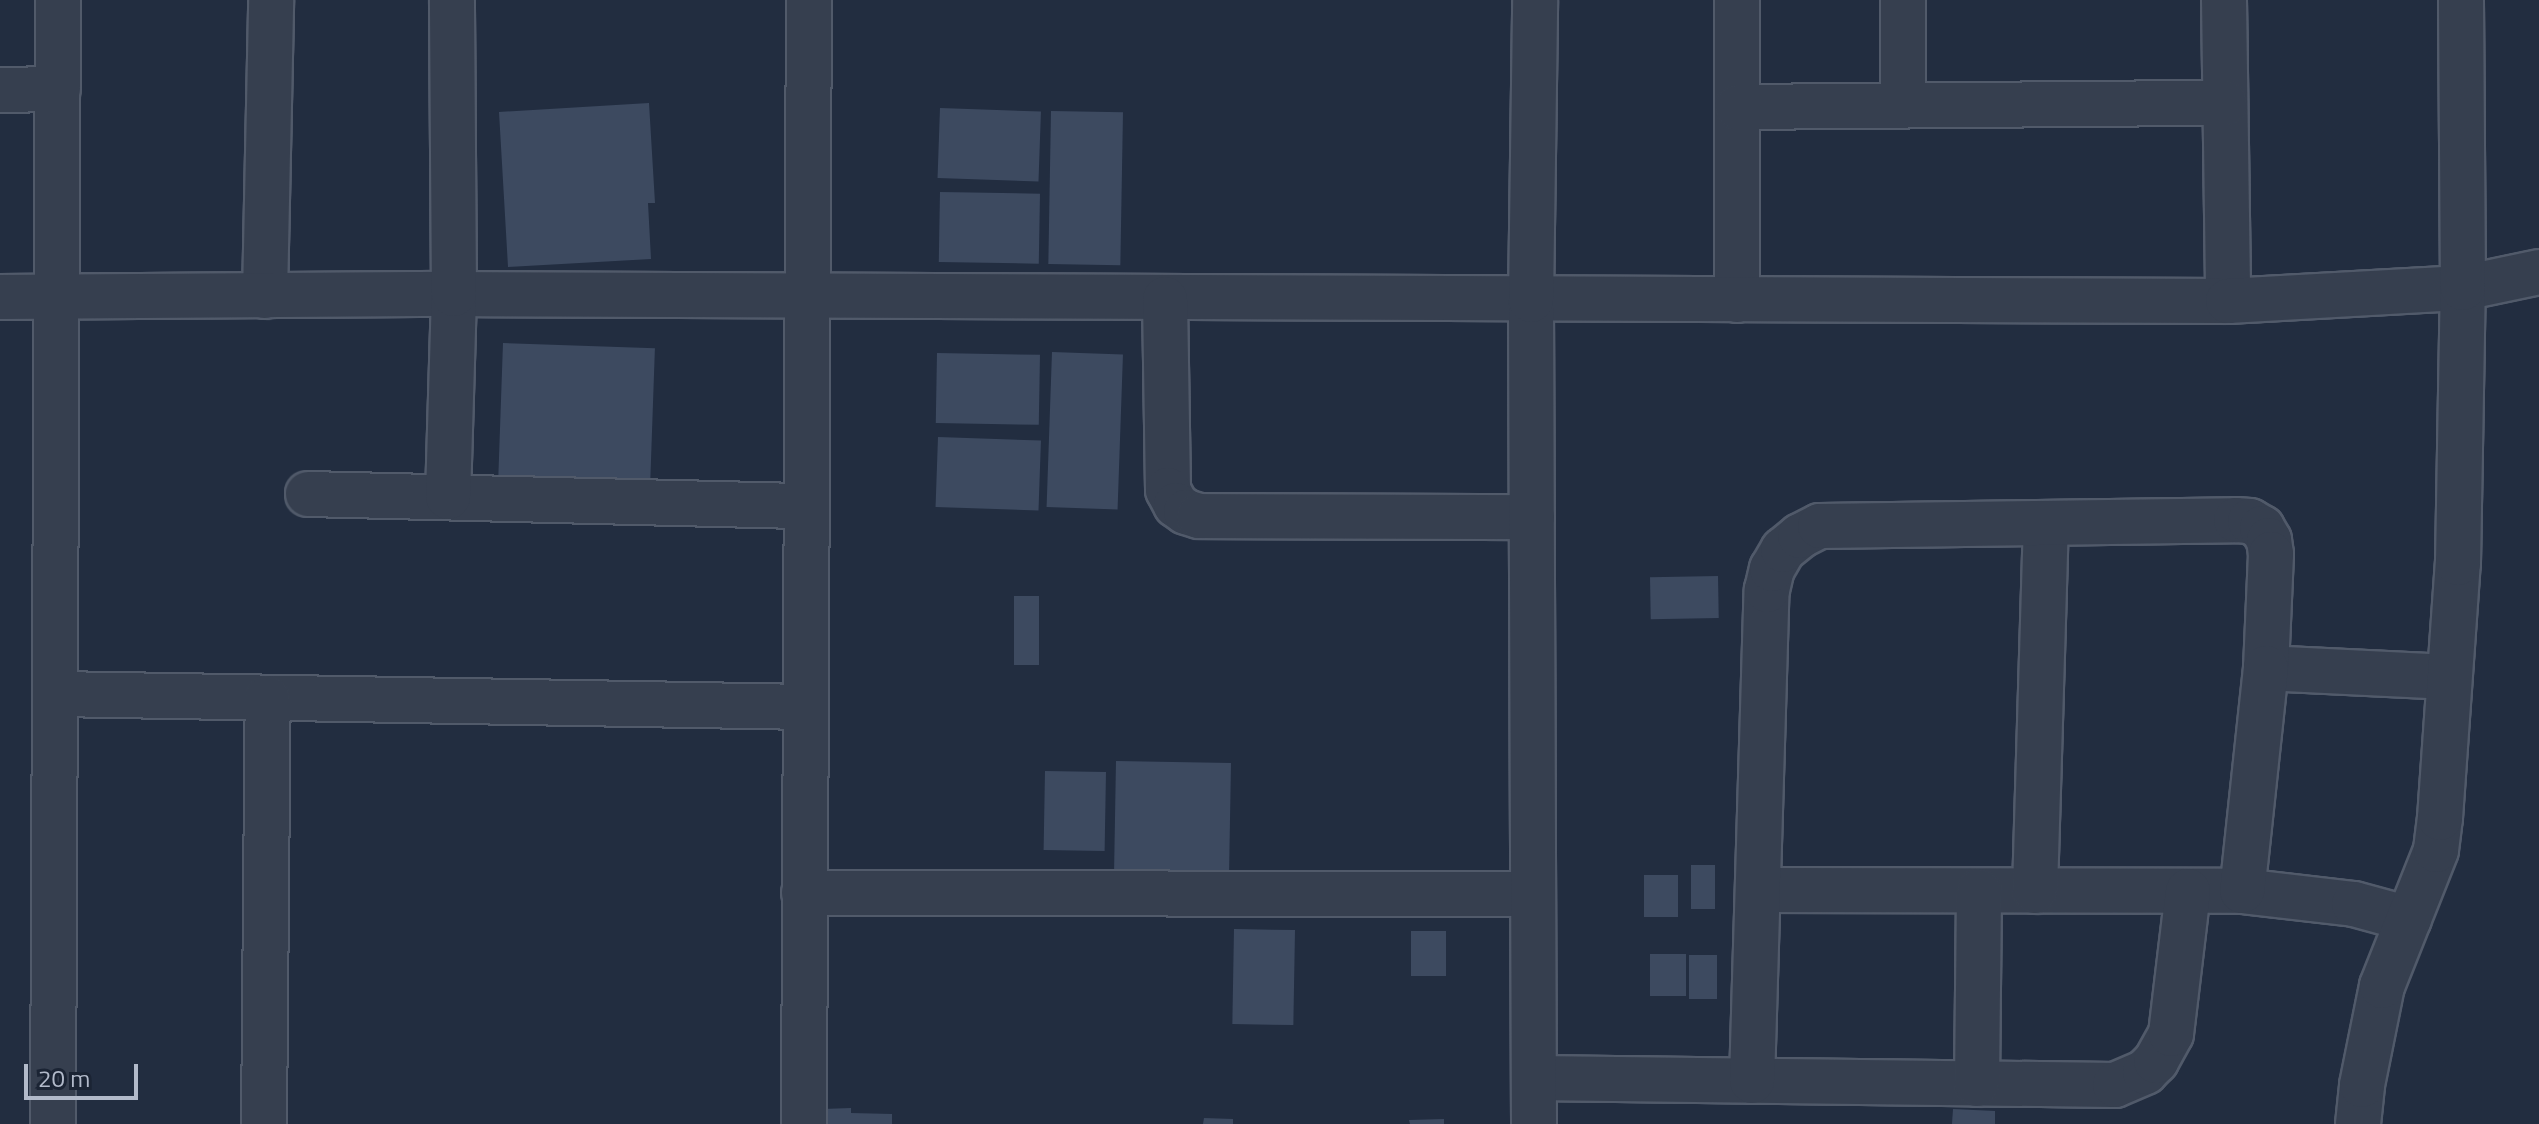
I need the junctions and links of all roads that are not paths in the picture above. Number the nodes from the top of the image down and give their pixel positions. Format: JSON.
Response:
{"nodes":[{"id":1,"x":58,"y":0,"type":"edge"},
{"id":2,"x":271,"y":0,"type":"edge"},
{"id":3,"x":452,"y":0,"type":"edge"},
{"id":4,"x":809,"y":0,"type":"edge"},
{"id":5,"x":1535,"y":0,"type":"edge"},
{"id":6,"x":1737,"y":0,"type":"edge"},
{"id":7,"x":1903,"y":0,"type":"edge"},
{"id":8,"x":2224,"y":0,"type":"edge"},
{"id":9,"x":2461,"y":0,"type":"edge"},
{"id":10,"x":58,"y":89,"type":"junction"},
{"id":11,"x":0,"y":90,"type":"edge"},
{"id":12,"x":2225,"y":103,"type":"junction"},
{"id":13,"x":1903,"y":105,"type":"junction"},
{"id":14,"x":1737,"y":107,"type":"junction"},
{"id":15,"x":2539,"y":272,"type":"edge"},
{"id":16,"x":2463,"y":288,"type":"junction"},
{"id":17,"x":454,"y":294,"type":"junction"},
{"id":18,"x":265,"y":296,"type":"junction"},
{"id":19,"x":0,"y":297,"type":"edge"},
{"id":20,"x":58,"y":297,"type":"junction"},
{"id":21,"x":805,"y":298,"type":"junction"},
{"id":22,"x":1165,"y":299,"type":"junction"},
{"id":23,"x":1531,"y":300,"type":"junction"},
{"id":24,"x":1737,"y":300,"type":"junction"},
{"id":25,"x":2228,"y":301,"type":"junction"},
{"id":26,"x":308,"y":494,"type":"dead end"},
{"id":27,"x":448,"y":497,"type":"junction"},
{"id":28,"x":805,"y":506,"type":"junction"},
{"id":29,"x":1532,"y":517,"type":"junction"},
{"id":30,"x":2046,"y":524,"type":"junction"},
{"id":31,"x":2266,"y":668,"type":"junction"},
{"id":32,"x":2448,"y":677,"type":"junction"},
{"id":33,"x":56,"y":694,"type":"junction"},
{"id":34,"x":268,"y":698,"type":"junction"},
{"id":35,"x":805,"y":707,"type":"junction"},
{"id":36,"x":1758,"y":890,"type":"junction"},
{"id":37,"x":1979,"y":891,"type":"junction"},
{"id":38,"x":2035,"y":891,"type":"junction"},
{"id":39,"x":2188,"y":891,"type":"junction"},
{"id":40,"x":2242,"y":891,"type":"junction"},
{"id":41,"x":804,"y":893,"type":"junction"},
{"id":42,"x":1533,"y":894,"type":"junction"},
{"id":43,"x":2409,"y":919,"type":"junction"},
{"id":44,"x":1534,"y":1078,"type":"junction"},
{"id":45,"x":1752,"y":1081,"type":"junction"},
{"id":46,"x":1977,"y":1084,"type":"junction"},
{"id":47,"x":53,"y":1124,"type":"edge"},
{"id":48,"x":264,"y":1124,"type":"edge"},
{"id":49,"x":804,"y":1124,"type":"edge"},
{"id":50,"x":1534,"y":1124,"type":"edge"},
{"id":51,"x":2358,"y":1124,"type":"edge"}],
"edges":[{"from":1,"to":10,"type":"street"},
{"from":2,"to":18,"type":"street"},
{"from":3,"to":17,"type":"street"},
{"from":4,"to":21,"type":"street"},
{"from":5,"to":23,"type":"street"},
{"from":6,"to":14,"type":"street"},
{"from":7,"to":13,"type":"street"},
{"from":8,"to":12,"type":"street"},
{"from":9,"to":16,"type":"street"},
{"from":10,"to":11,"type":"street"},
{"from":10,"to":20,"type":"street"},
{"from":12,"to":13,"type":"street"},
{"from":12,"to":25,"type":"street"},
{"from":13,"to":14,"type":"street"},
{"from":14,"to":24,"type":"street"},
{"from":15,"to":16,"type":"street"},
{"from":16,"to":25,"type":"street"},
{"from":16,"to":32,"type":"street"},
{"from":17,"to":18,"type":"street"},
{"from":17,"to":21,"type":"street"},
{"from":17,"to":27,"type":"street"},
{"from":18,"to":20,"type":"street"},
{"from":19,"to":20,"type":"street"},
{"from":20,"to":33,"type":"street"},
{"from":21,"to":22,"type":"street"},
{"from":21,"to":28,"type":"street"},
{"from":22,"to":23,"type":"street"},
{"from":22,"to":29,"type":"street"},
{"from":23,"to":24,"type":"street"},
{"from":23,"to":29,"type":"street"},
{"from":24,"to":25,"type":"street"},
{"from":26,"to":27,"type":"street"},
{"from":27,"to":28,"type":"street"},
{"from":28,"to":35,"type":"street"},
{"from":29,"to":42,"type":"street"},
{"from":30,"to":31,"type":"street"},
{"from":30,"to":36,"type":"street"},
{"from":30,"to":38,"type":"street"},
{"from":31,"to":32,"type":"street"},
{"from":31,"to":40,"type":"street"},
{"from":32,"to":43,"type":"street"},
{"from":33,"to":34,"type":"street"},
{"from":33,"to":47,"type":"street"},
{"from":34,"to":35,"type":"street"},
{"from":34,"to":48,"type":"street"},
{"from":35,"to":41,"type":"street"},
{"from":36,"to":37,"type":"street"},
{"from":36,"to":45,"type":"street"},
{"from":37,"to":38,"type":"street"},
{"from":37,"to":46,"type":"street"},
{"from":38,"to":39,"type":"street"},
{"from":39,"to":40,"type":"street"},
{"from":39,"to":46,"type":"street"},
{"from":40,"to":43,"type":"street"},
{"from":41,"to":42,"type":"street"},
{"from":41,"to":49,"type":"street"},
{"from":42,"to":44,"type":"street"},
{"from":43,"to":51,"type":"street"},
{"from":44,"to":45,"type":"street"},
{"from":44,"to":50,"type":"street"},
{"from":45,"to":46,"type":"street"}]}
